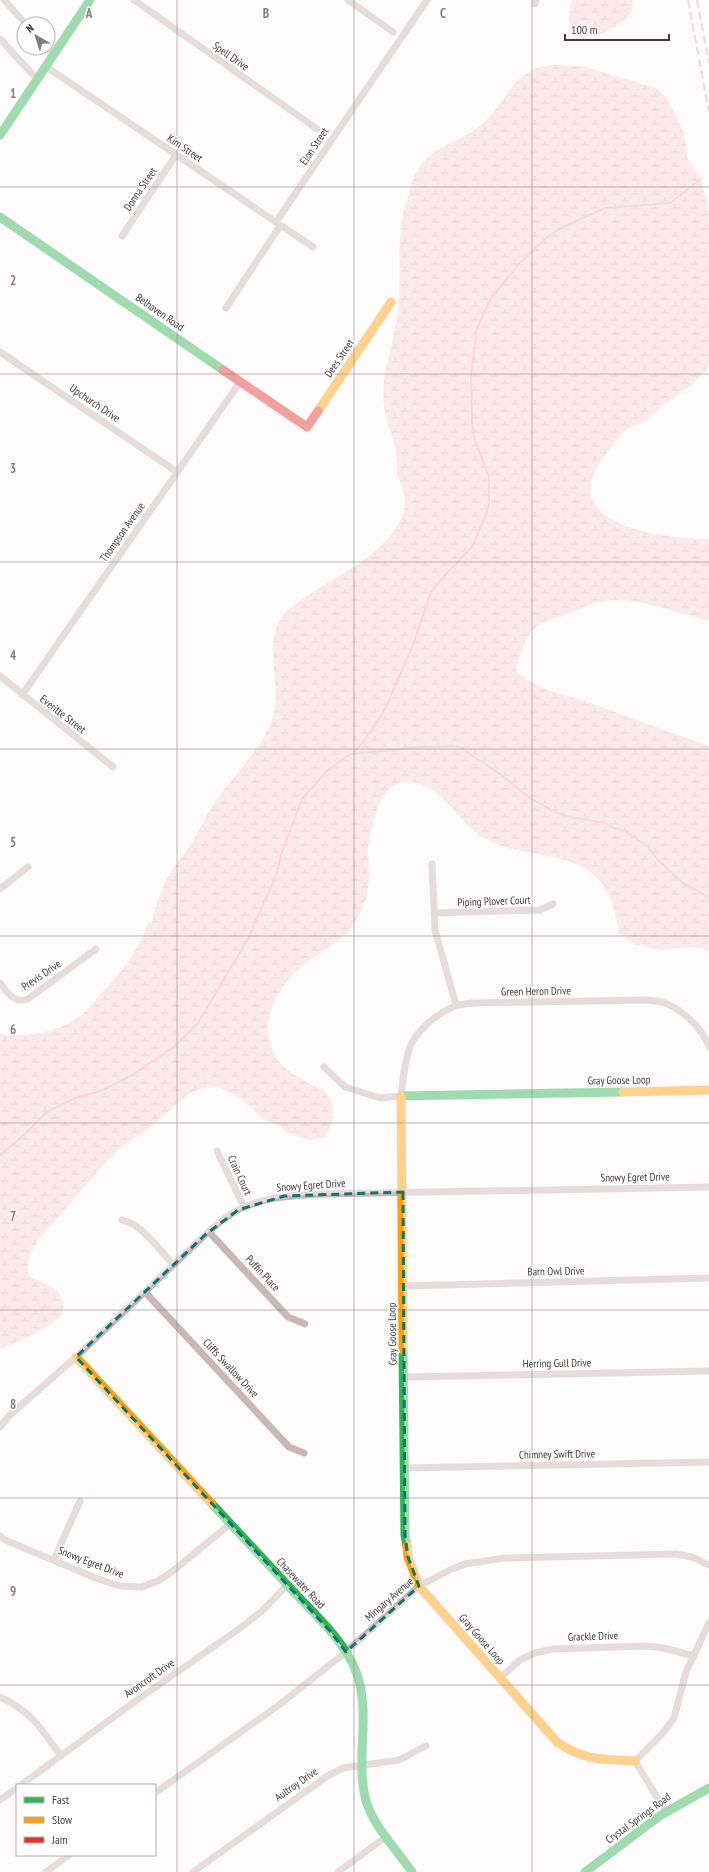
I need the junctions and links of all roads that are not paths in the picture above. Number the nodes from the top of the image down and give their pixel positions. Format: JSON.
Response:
{"nodes":[{"id":1,"x":4,"y":0,"type":"edge"},
{"id":2,"x":90,"y":0,"type":"edge"},
{"id":3,"x":134,"y":0,"type":"edge"},
{"id":4,"x":348,"y":0,"type":"edge"},
{"id":5,"x":427,"y":0,"type":"edge"},
{"id":6,"x":19,"y":16,"type":"edge"},
{"id":7,"x":393,"y":32,"type":"dead end"},
{"id":8,"x":0,"y":39,"type":"edge"},
{"id":9,"x":56,"y":43,"type":"edge"},
{"id":10,"x":49,"y":56,"type":"edge"},
{"id":11,"x":46,"y":66,"type":"junction"},
{"id":12,"x":37,"y":80,"type":"junction"},
{"id":13,"x":318,"y":130,"type":"dead end"},
{"id":14,"x":0,"y":135,"type":"edge"},
{"id":15,"x":176,"y":155,"type":"junction"},
{"id":16,"x":0,"y":217,"type":"edge"},
{"id":17,"x":278,"y":224,"type":"junction"},
{"id":18,"x":122,"y":236,"type":"dead end"},
{"id":19,"x":313,"y":247,"type":"dead end"},
{"id":20,"x":391,"y":302,"type":"dead end"},
{"id":21,"x":226,"y":308,"type":"dead end"},
{"id":22,"x":0,"y":352,"type":"edge"},
{"id":23,"x":240,"y":382,"type":"junction"},
{"id":24,"x":307,"y":427,"type":"joint"},
{"id":25,"x":177,"y":472,"type":"junction"},
{"id":26,"x":0,"y":676,"type":"edge"},
{"id":27,"x":22,"y":695,"type":"junction"},
{"id":28,"x":113,"y":767,"type":"dead end"},
{"id":29,"x":432,"y":864,"type":"dead end"},
{"id":30,"x":28,"y":867,"type":"dead end"},
{"id":31,"x":0,"y":889,"type":"edge"},
{"id":32,"x":553,"y":904,"type":"dead end"},
{"id":33,"x":435,"y":913,"type":"junction"},
{"id":34,"x":96,"y":949,"type":"dead end"},
{"id":35,"x":0,"y":983,"type":"edge"},
{"id":36,"x":456,"y":1005,"type":"junction"},
{"id":37,"x":709,"y":1047,"type":"edge"},
{"id":38,"x":324,"y":1067,"type":"dead end"},
{"id":39,"x":709,"y":1090,"type":"edge"},
{"id":40,"x":401,"y":1096,"type":"junction"},
{"id":41,"x":217,"y":1152,"type":"dead end"},
{"id":42,"x":709,"y":1186,"type":"edge"},
{"id":43,"x":403,"y":1192,"type":"junction"},
{"id":44,"x":244,"y":1208,"type":"junction"},
{"id":45,"x":122,"y":1220,"type":"dead end"},
{"id":46,"x":209,"y":1232,"type":"junction"},
{"id":47,"x":174,"y":1265,"type":"junction"},
{"id":48,"x":709,"y":1278,"type":"edge"},
{"id":49,"x":404,"y":1286,"type":"junction"},
{"id":50,"x":145,"y":1292,"type":"junction"},
{"id":51,"x":305,"y":1324,"type":"dead end"},
{"id":52,"x":76,"y":1358,"type":"junction"},
{"id":53,"x":709,"y":1371,"type":"edge"},
{"id":54,"x":404,"y":1377,"type":"junction"},
{"id":55,"x":0,"y":1427,"type":"edge"},
{"id":56,"x":304,"y":1453,"type":"dead end"},
{"id":57,"x":709,"y":1462,"type":"edge"},
{"id":58,"x":405,"y":1468,"type":"junction"},
{"id":59,"x":80,"y":1501,"type":"dead end"},
{"id":60,"x":230,"y":1524,"type":"junction"},
{"id":61,"x":0,"y":1536,"type":"edge"},
{"id":62,"x":54,"y":1560,"type":"junction"},
{"id":63,"x":709,"y":1565,"type":"edge"},
{"id":64,"x":287,"y":1585,"type":"junction"},
{"id":65,"x":419,"y":1586,"type":"junction"},
{"id":66,"x":709,"y":1623,"type":"edge"},
{"id":67,"x":346,"y":1652,"type":"junction"},
{"id":68,"x":694,"y":1656,"type":"junction"},
{"id":69,"x":500,"y":1678,"type":"junction"},
{"id":70,"x":0,"y":1697,"type":"edge"},
{"id":71,"x":426,"y":1746,"type":"dead end"},
{"id":72,"x":61,"y":1756,"type":"junction"},
{"id":73,"x":635,"y":1761,"type":"junction"},
{"id":74,"x":363,"y":1765,"type":"junction"},
{"id":75,"x":22,"y":1784,"type":"edge"},
{"id":76,"x":709,"y":1788,"type":"edge"},
{"id":77,"x":16,"y":1789,"type":"edge"},
{"id":78,"x":156,"y":1792,"type":"edge"},
{"id":79,"x":0,"y":1800,"type":"edge"},
{"id":80,"x":666,"y":1812,"type":"junction"},
{"id":81,"x":387,"y":1836,"type":"junction"},
{"id":82,"x":69,"y":1856,"type":"edge"},
{"id":83,"x":46,"y":1872,"type":"edge"},
{"id":84,"x":193,"y":1872,"type":"edge"},
{"id":85,"x":338,"y":1872,"type":"edge"},
{"id":86,"x":412,"y":1872,"type":"edge"},
{"id":87,"x":585,"y":1872,"type":"edge"}],
"edges":[{"from":1,"to":6,"type":"street"},
{"from":2,"to":9,"type":"street"},
{"from":3,"to":13,"type":"street","name":"Spell Drive"},
{"from":4,"to":7,"type":"street"},
{"from":5,"to":17,"type":"street","name":"Elon Street"},
{"from":8,"to":12,"type":"street"},
{"from":10,"to":11,"type":"street"},
{"from":11,"to":12,"type":"street"},
{"from":11,"to":15,"type":"street","name":"Kim Street"},
{"from":12,"to":14,"type":"street"},
{"from":15,"to":17,"type":"street","name":"Kim Street"},
{"from":15,"to":18,"type":"street","name":"Donna Street"},
{"from":16,"to":23,"type":"street","name":"Belhaven Road"},
{"from":17,"to":19,"type":"street","name":"Kim Street"},
{"from":17,"to":21,"type":"street","name":"Elon Street"},
{"from":20,"to":24,"type":"street","name":"Dees Street"},
{"from":22,"to":25,"type":"street","name":"Upchurch Drive"},
{"from":23,"to":24,"type":"street","name":"Belhaven Road"},
{"from":23,"to":25,"type":"street","name":"Thompson Avenue"},
{"from":25,"to":27,"type":"street","name":"Thompson Avenue"},
{"from":26,"to":27,"type":"street","name":"Everitte Street"},
{"from":27,"to":28,"type":"street","name":"Everitte Street"},
{"from":29,"to":33,"type":"street"},
{"from":30,"to":31,"type":"street"},
{"from":32,"to":33,"type":"street","name":"Piping Plover Court"},
{"from":33,"to":36,"type":"street"},
{"from":34,"to":35,"type":"street","name":"Previs Drive"},
{"from":36,"to":37,"type":"street","name":"Green Heron Drive"},
{"from":36,"to":40,"type":"street","name":"Green Heron Drive"},
{"from":38,"to":40,"type":"street"},
{"from":39,"to":40,"type":"street","name":"Gray Goose Loop"},
{"from":40,"to":43,"type":"street","name":"Gray Goose Loop"},
{"from":41,"to":44,"type":"street","name":"Crain Court"},
{"from":42,"to":43,"type":"street","name":"Snowy Egret Drive"},
{"from":43,"to":44,"type":"street","name":"Snowy Egret Drive"},
{"from":43,"to":49,"type":"street","name":"Gray Goose Loop"},
{"from":44,"to":46,"type":"street","name":"Snowy Egret Drive"},
{"from":45,"to":47,"type":"street"},
{"from":46,"to":47,"type":"street","name":"Snowy Egret Drive"},
{"from":46,"to":51,"type":"street","name":"Puffin Place"},
{"from":47,"to":50,"type":"street","name":"Snowy Egret Drive"},
{"from":48,"to":49,"type":"street","name":"Barn Owl Drive"},
{"from":49,"to":54,"type":"street","name":"Gray Goose Loop"},
{"from":50,"to":52,"type":"street","name":"Snowy Egret Drive"},
{"from":50,"to":56,"type":"street","name":"Cliffs Swallow Drive"},
{"from":52,"to":55,"type":"street","name":"Snowy Egret Drive"},
{"from":52,"to":60,"type":"street","name":"Chasewater Road"},
{"from":53,"to":54,"type":"street","name":"Herring Gull Drive"},
{"from":54,"to":58,"type":"street","name":"Gray Goose Loop"},
{"from":57,"to":58,"type":"street","name":"Chimney Swift Drive"},
{"from":58,"to":65,"type":"street","name":"Gray Goose Loop"},
{"from":59,"to":62,"type":"street"},
{"from":60,"to":62,"type":"street","name":"Snowy Egret Drive"},
{"from":60,"to":64,"type":"street","name":"Chasewater Road"},
{"from":61,"to":62,"type":"street","name":"Snowy Egret Drive"},
{"from":63,"to":65,"type":"street","name":"Mingary Avenue"},
{"from":64,"to":67,"type":"street","name":"Chasewater Road"},
{"from":64,"to":72,"type":"street","name":"Avoncroft Drive"},
{"from":65,"to":67,"type":"street","name":"Mingary Avenue"},
{"from":65,"to":69,"type":"street","name":"Gray Goose Loop"},
{"from":66,"to":68,"type":"street"},
{"from":67,"to":74,"type":"street","name":"Chasewater Road"},
{"from":67,"to":78,"type":"street","name":"Mingary Avenue"},
{"from":68,"to":69,"type":"street","name":"Grackle Drive"},
{"from":68,"to":73,"type":"street"},
{"from":69,"to":73,"type":"street","name":"Gray Goose Loop"},
{"from":70,"to":72,"type":"street"},
{"from":71,"to":74,"type":"street","name":"Aultroy Drive"},
{"from":72,"to":75,"type":"street","name":"Avoncroft Drive"},
{"from":73,"to":80,"type":"street"},
{"from":74,"to":81,"type":"street","name":"Chasewater Road"},
{"from":74,"to":84,"type":"street","name":"Aultroy Drive"},
{"from":76,"to":80,"type":"street","name":"Crystal Springs Road"},
{"from":77,"to":79,"type":"street"},
{"from":80,"to":87,"type":"street","name":"Crystal Springs Road"},
{"from":81,"to":85,"type":"street"},
{"from":81,"to":86,"type":"street","name":"Chasewater Road"},
{"from":82,"to":83,"type":"street"}]}
